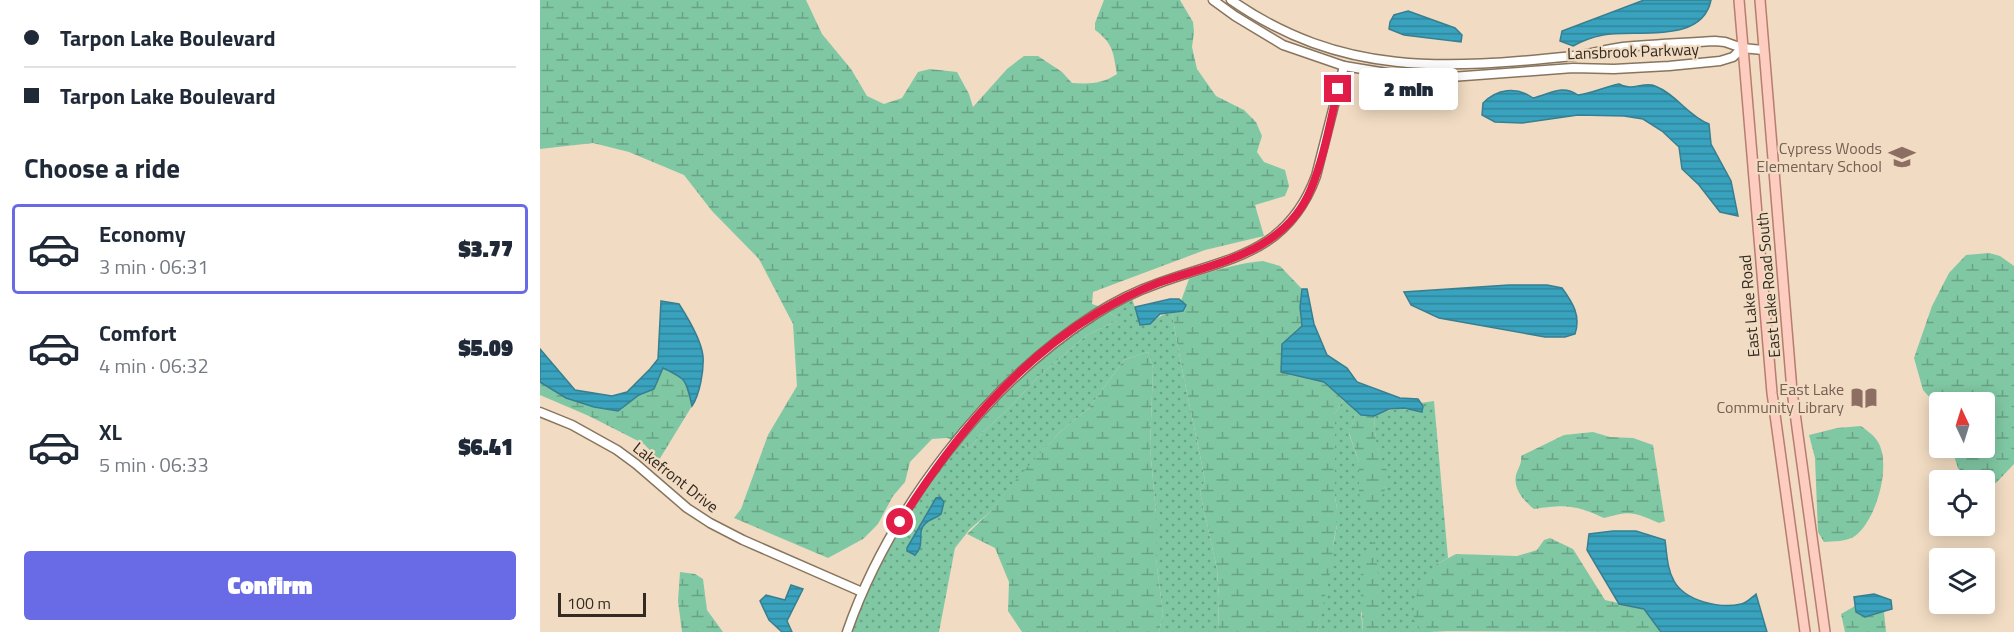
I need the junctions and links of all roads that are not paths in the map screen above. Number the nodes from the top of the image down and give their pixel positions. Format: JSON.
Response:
{"nodes":[{"id":1,"x":1213,"y":0,"type":"edge"},
{"id":2,"x":1739,"y":0,"type":"edge"},
{"id":3,"x":1760,"y":0,"type":"edge"},
{"id":4,"x":1234,"y":3,"type":"edge"},
{"id":5,"x":1742,"y":48,"type":"junction"},
{"id":6,"x":1762,"y":50,"type":"junction"},
{"id":7,"x":1344,"y":66,"type":"junction"},
{"id":8,"x":540,"y":412,"type":"edge"},
{"id":9,"x":862,"y":592,"type":"junction"},
{"id":10,"x":847,"y":632,"type":"edge"},
{"id":11,"x":1805,"y":632,"type":"edge"},
{"id":12,"x":1826,"y":632,"type":"edge"}],
"edges":[{"from":1,"to":7,"type":"street","name":"Lansbrook Parkway"},
{"from":2,"to":5,"type":"main road","name":"East Lake Road"},
{"from":3,"to":6,"type":"main road","name":"East Lake Road South"},
{"from":4,"to":5,"type":"street","name":"Lansbrook Parkway"},
{"from":5,"to":6,"type":"street"},
{"from":5,"to":7,"type":"street","name":"Lansbrook Parkway"},
{"from":5,"to":11,"type":"main road","name":"East Lake Road"},
{"from":6,"to":12,"type":"main road","name":"East Lake Road South"},
{"from":7,"to":9,"type":"street"},
{"from":8,"to":9,"type":"street","name":"Lakefront Drive"},
{"from":9,"to":10,"type":"street"}]}
